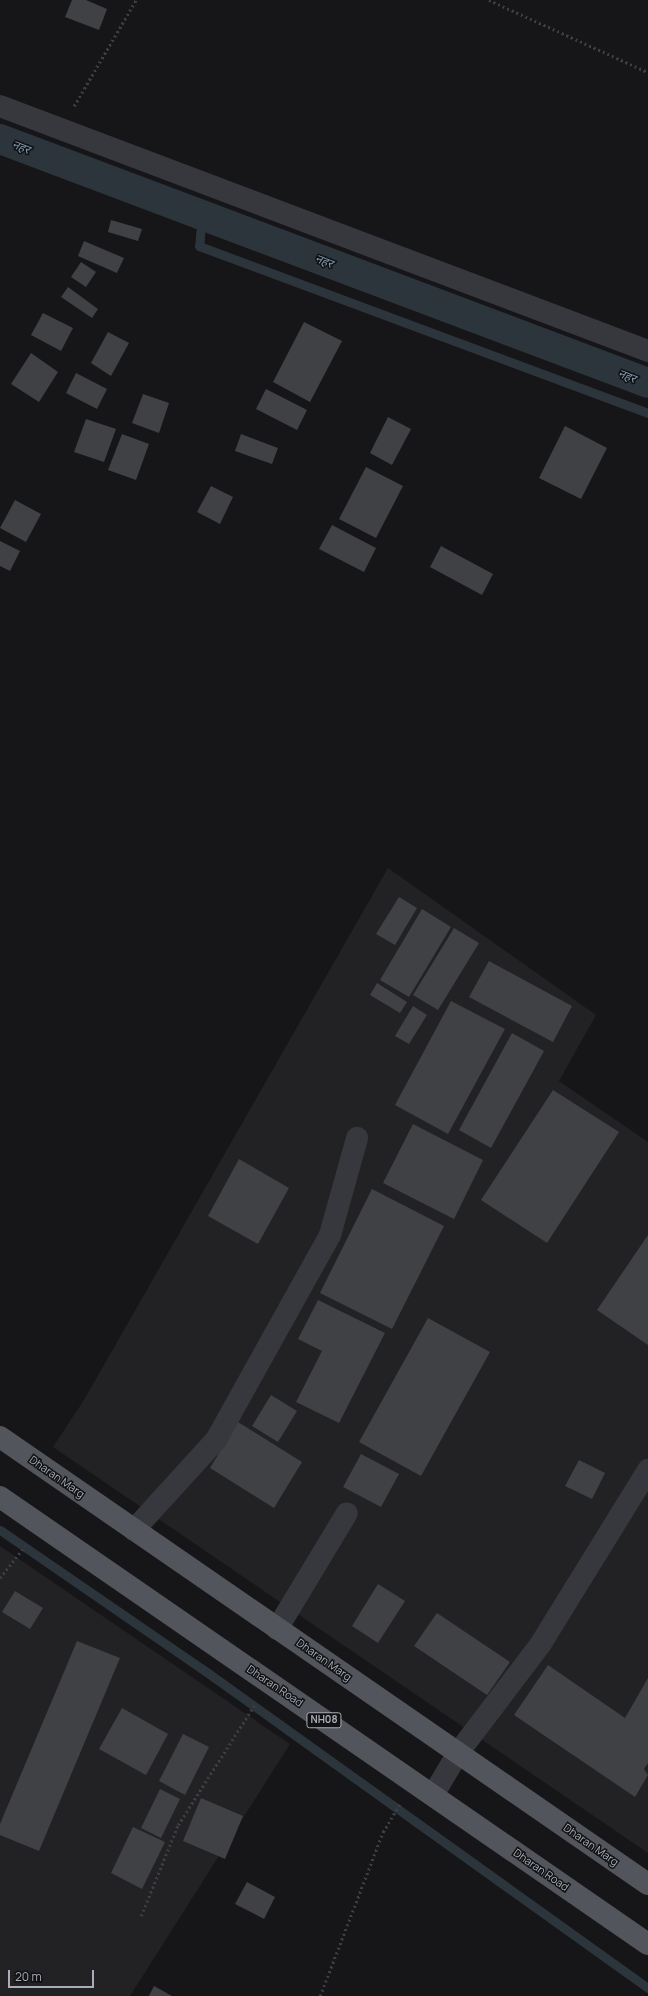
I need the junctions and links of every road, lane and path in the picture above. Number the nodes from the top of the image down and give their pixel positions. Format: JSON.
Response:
{"nodes":[{"id":1,"x":136,"y":0,"type":"edge"},
{"id":2,"x":489,"y":0,"type":"edge"},
{"id":3,"x":648,"y":72,"type":"edge"},
{"id":4,"x":0,"y":106,"type":"edge"},
{"id":5,"x":61,"y":129,"type":"junction"},
{"id":6,"x":648,"y":352,"type":"edge"},
{"id":7,"x":357,"y":1138,"type":"dead end"},
{"id":8,"x":0,"y":1437,"type":"edge"},
{"id":9,"x":648,"y":1470,"type":"edge"},
{"id":10,"x":0,"y":1497,"type":"edge"},
{"id":11,"x":347,"y":1513,"type":"dead end"},
{"id":12,"x":42,"y":1526,"type":"junction"},
{"id":13,"x":134,"y":1530,"type":"junction"},
{"id":14,"x":0,"y":1578,"type":"edge"},
{"id":15,"x":278,"y":1629,"type":"junction"},
{"id":16,"x":268,"y":1681,"type":"junction"},
{"id":17,"x":458,"y":1753,"type":"junction"},
{"id":18,"x":412,"y":1781,"type":"junction"},
{"id":19,"x":433,"y":1795,"type":"junction"},
{"id":20,"x":648,"y":1884,"type":"edge"},
{"id":21,"x":142,"y":1916,"type":"dead end"},
{"id":22,"x":648,"y":1944,"type":"edge"},
{"id":23,"x":320,"y":1996,"type":"edge"}],
"edges":[{"from":1,"to":5,"type":"path"},
{"from":2,"to":3,"type":"path"},
{"from":4,"to":5,"type":"street"},
{"from":5,"to":6,"type":"street"},
{"from":7,"to":13,"type":"street"},
{"from":8,"to":13,"type":"main road","name":"Dharan Marg"},
{"from":9,"to":17,"type":"street"},
{"from":10,"to":12,"type":"main road","name":"Dharan Road","number":"NH08"},
{"from":11,"to":15,"type":"street"},
{"from":12,"to":14,"type":"path"},
{"from":12,"to":16,"type":"main road","name":"Dharan Road","number":"NH08"},
{"from":13,"to":15,"type":"main road","name":"Dharan Marg"},
{"from":15,"to":17,"type":"main road","name":"Dharan Marg"},
{"from":16,"to":18,"type":"main road","name":"Dharan Road","number":"NH08"},
{"from":16,"to":21,"type":"path"},
{"from":17,"to":19,"type":"street"},
{"from":17,"to":20,"type":"main road","name":"Dharan Marg"},
{"from":18,"to":19,"type":"main road","name":"Dharan Road","number":"NH08"},
{"from":18,"to":23,"type":"path"},
{"from":19,"to":22,"type":"main road","name":"Dharan Road","number":"NH08"}]}
